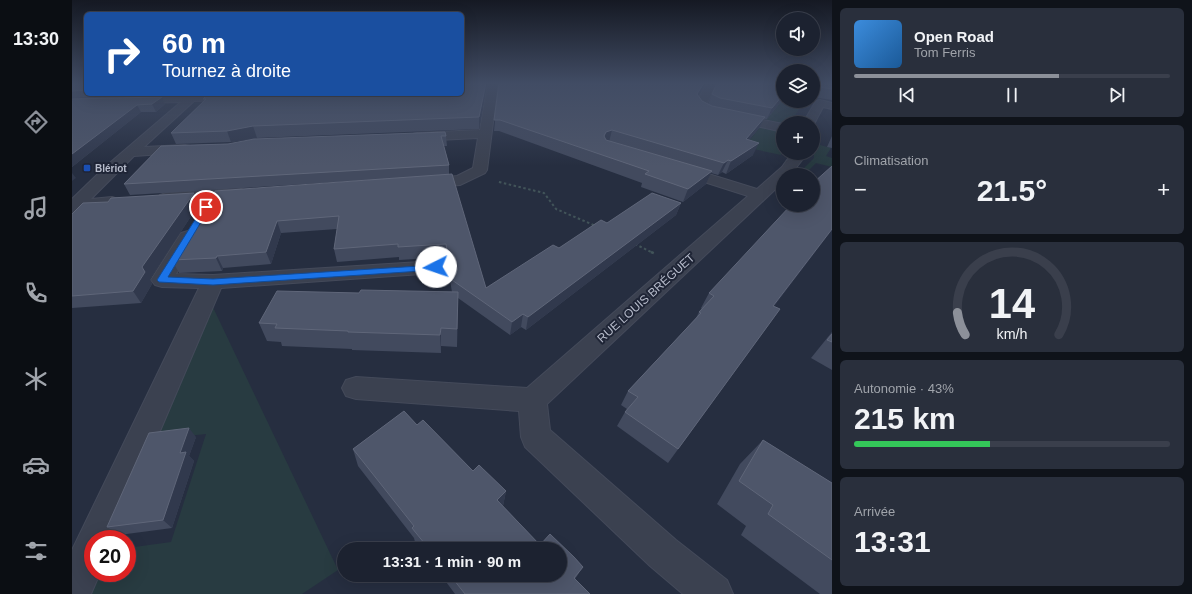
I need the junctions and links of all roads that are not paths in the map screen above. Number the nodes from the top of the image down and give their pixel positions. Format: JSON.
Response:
{"nodes":[{"id":1,"x":178,"y":111,"type":"edge"},
{"id":2,"x":487,"y":111,"type":"edge"},
{"id":3,"x":707,"y":111,"type":"edge"},
{"id":4,"x":776,"y":127,"type":"edge"},
{"id":5,"x":484,"y":134,"type":"junction"},
{"id":6,"x":406,"y":137,"type":"edge"},
{"id":7,"x":200,"y":149,"type":"edge"},
{"id":8,"x":131,"y":152,"type":"junction"},
{"id":9,"x":795,"y":160,"type":"edge"},
{"id":10,"x":668,"y":166,"type":"edge"},
{"id":11,"x":413,"y":183,"type":"edge"},
{"id":12,"x":254,"y":193,"type":"edge"},
{"id":13,"x":214,"y":195,"type":"junction"},
{"id":14,"x":760,"y":195,"type":"junction"},
{"id":15,"x":153,"y":199,"type":"edge"},
{"id":16,"x":123,"y":201,"type":"edge"},
{"id":17,"x":75,"y":207,"type":"edge"},
{"id":18,"x":436,"y":267,"type":"dead end"},
{"id":19,"x":213,"y":282,"type":"junction"},
{"id":20,"x":356,"y":388,"type":"dead end"},
{"id":21,"x":532,"y":400,"type":"junction"},
{"id":22,"x":100,"y":530,"type":"edge"},
{"id":23,"x":84,"y":566,"type":"edge"},
{"id":24,"x":72,"y":593,"type":"edge"},
{"id":25,"x":713,"y":594,"type":"edge"}],
"edges":[{"from":1,"to":8,"type":"street"},
{"from":2,"to":5,"type":"street"},
{"from":3,"to":4,"type":"street"},
{"from":5,"to":6,"type":"street"},
{"from":5,"to":11,"type":"street"},
{"from":7,"to":8,"type":"street"},
{"from":8,"to":17,"type":"street"},
{"from":9,"to":14,"type":"street","name":"RUE LOUIS BRÉGUET"},
{"from":10,"to":14,"type":"street"},
{"from":12,"to":13,"type":"street"},
{"from":13,"to":15,"type":"street"},
{"from":13,"to":19,"type":"street"},
{"from":14,"to":21,"type":"street","name":"RUE LOUIS BRÉGUET"},
{"from":16,"to":17,"type":"street"},
{"from":18,"to":19,"type":"street"},
{"from":19,"to":22,"type":"street"},
{"from":20,"to":21,"type":"street"},
{"from":21,"to":25,"type":"street"},
{"from":23,"to":24,"type":"street"}]}
